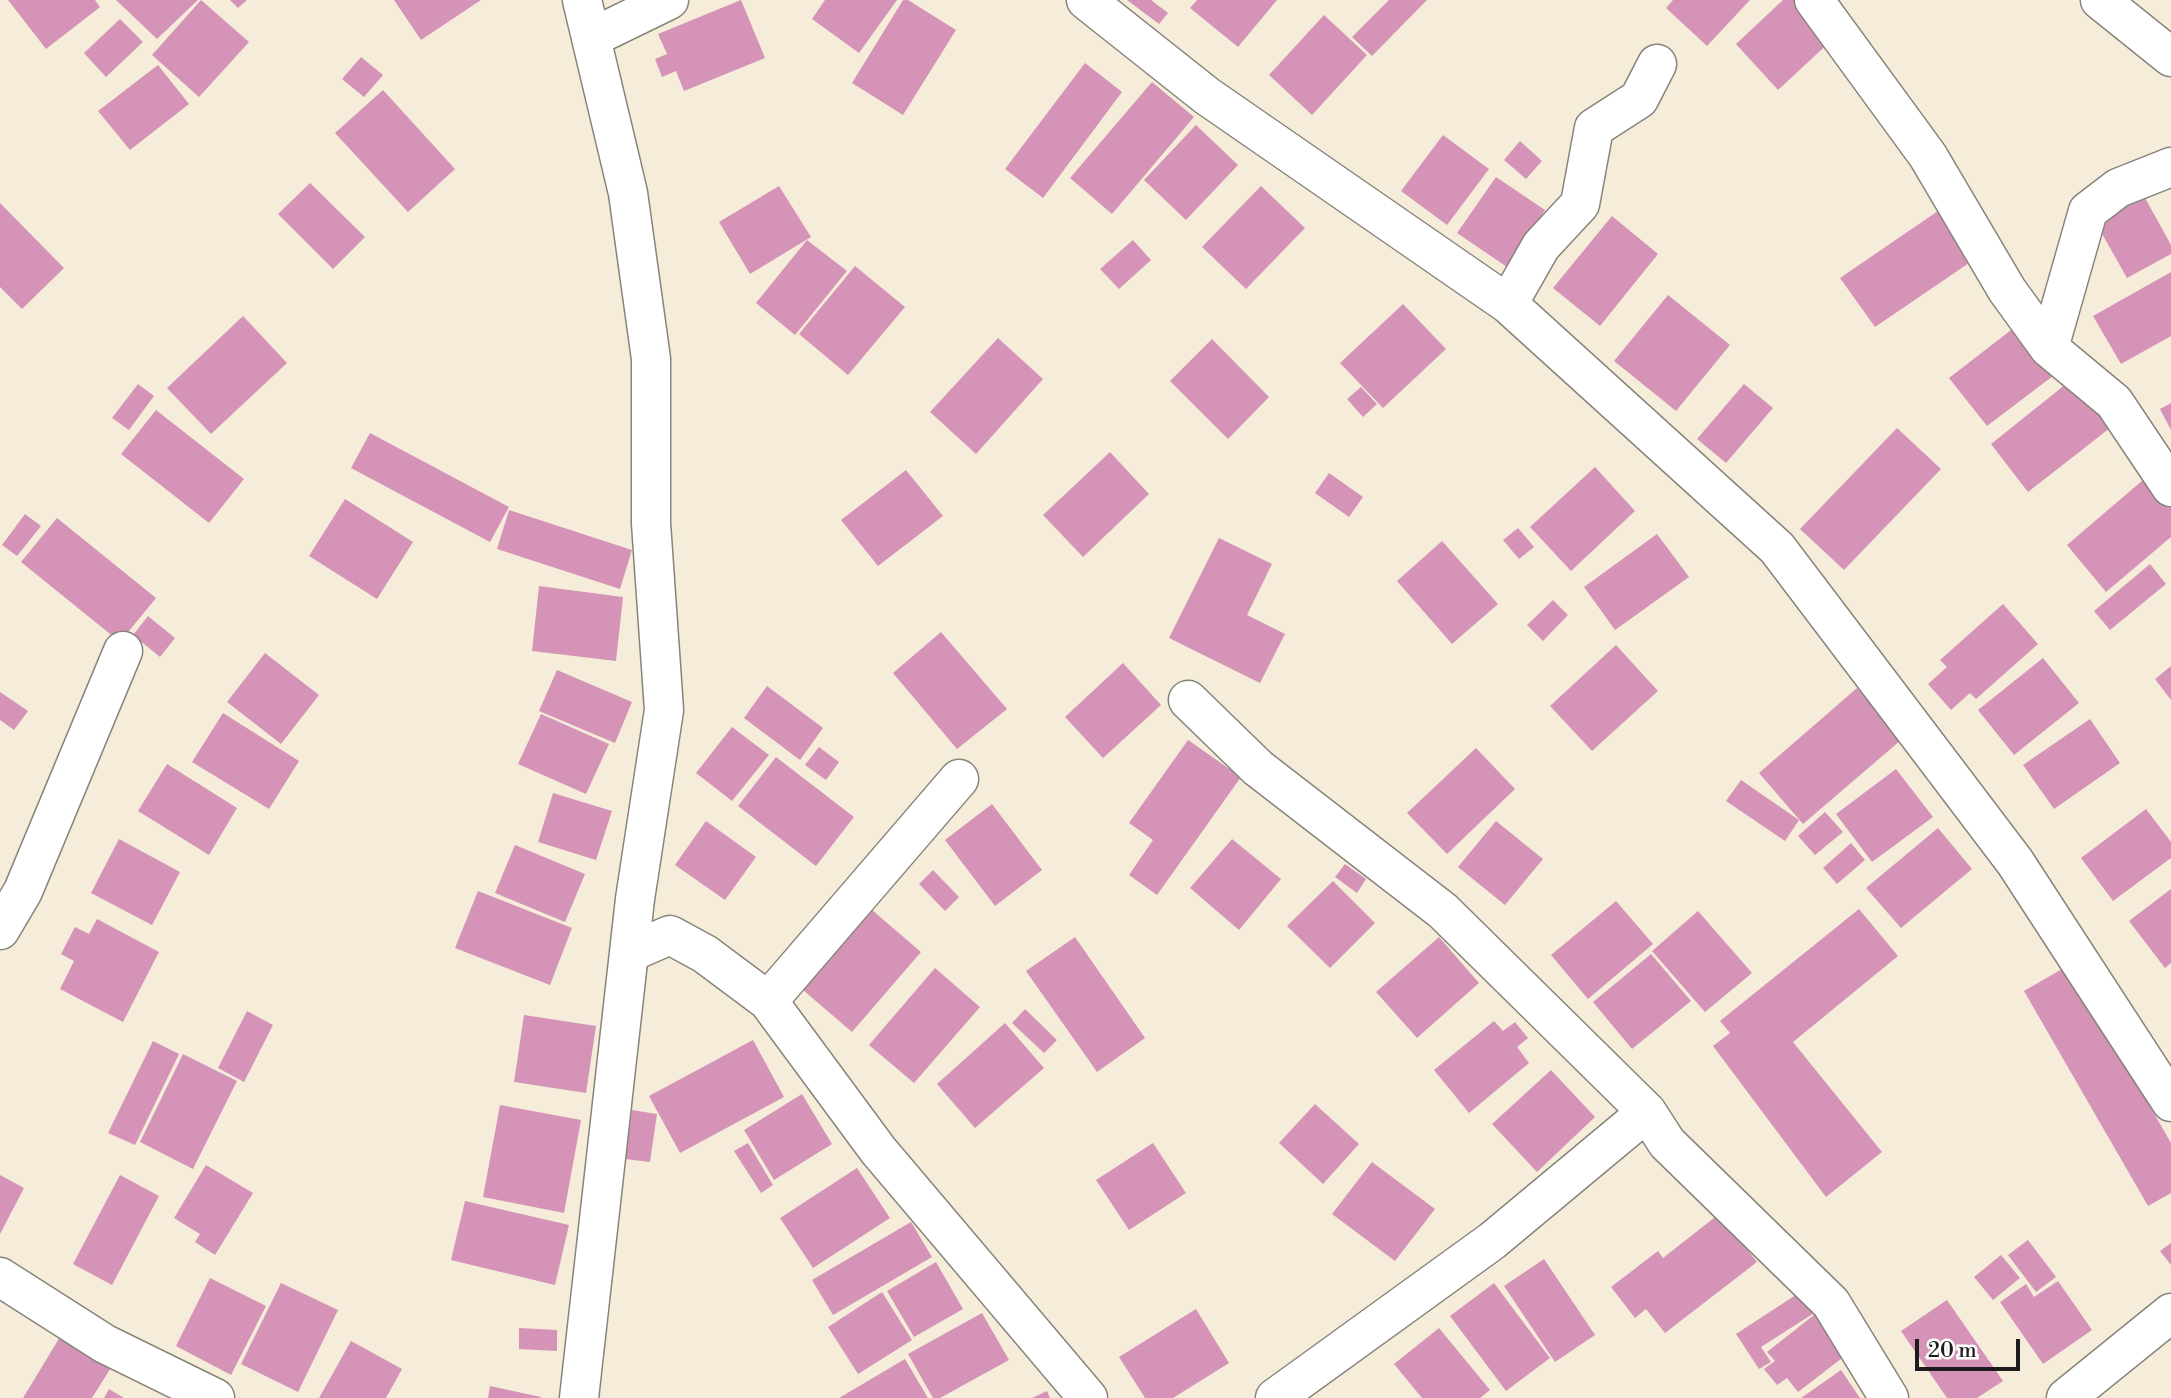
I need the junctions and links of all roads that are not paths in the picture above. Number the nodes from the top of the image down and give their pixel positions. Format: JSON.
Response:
{"nodes":[{"id":1,"x":582,"y":0,"type":"edge"},
{"id":2,"x":669,"y":0,"type":"edge"},
{"id":3,"x":1086,"y":0,"type":"edge"},
{"id":4,"x":1814,"y":0,"type":"edge"},
{"id":5,"x":2100,"y":0,"type":"edge"},
{"id":6,"x":591,"y":38,"type":"junction"},
{"id":7,"x":2171,"y":57,"type":"edge"},
{"id":8,"x":1657,"y":64,"type":"dead end"},
{"id":9,"x":2171,"y":167,"type":"edge"},
{"id":10,"x":1508,"y":304,"type":"junction"},
{"id":11,"x":2049,"y":348,"type":"junction"},
{"id":12,"x":2171,"y":487,"type":"edge"},
{"id":13,"x":122,"y":651,"type":"dead end"},
{"id":14,"x":1188,"y":700,"type":"dead end"},
{"id":15,"x":960,"y":779,"type":"dead end"},
{"id":16,"x":12,"y":884,"type":"edge"},
{"id":17,"x":0,"y":930,"type":"edge"},
{"id":18,"x":631,"y":952,"type":"junction"},
{"id":19,"x":768,"y":1001,"type":"junction"},
{"id":20,"x":2171,"y":1102,"type":"edge"},
{"id":21,"x":1647,"y":1112,"type":"junction"},
{"id":22,"x":0,"y":1277,"type":"edge"},
{"id":23,"x":2171,"y":1313,"type":"edge"},
{"id":24,"x":215,"y":1398,"type":"edge"},
{"id":25,"x":579,"y":1398,"type":"edge"},
{"id":26,"x":1088,"y":1398,"type":"edge"},
{"id":27,"x":1275,"y":1398,"type":"edge"},
{"id":28,"x":1889,"y":1398,"type":"edge"},
{"id":29,"x":2066,"y":1398,"type":"edge"}],
"edges":[{"from":1,"to":6,"type":"street"},
{"from":2,"to":6,"type":"street"},
{"from":3,"to":10,"type":"street"},
{"from":4,"to":11,"type":"street"},
{"from":5,"to":7,"type":"street"},
{"from":6,"to":18,"type":"street"},
{"from":8,"to":10,"type":"street"},
{"from":9,"to":11,"type":"street"},
{"from":10,"to":20,"type":"street"},
{"from":11,"to":12,"type":"street"},
{"from":13,"to":16,"type":"street"},
{"from":14,"to":21,"type":"street"},
{"from":15,"to":19,"type":"street"},
{"from":16,"to":17,"type":"street"},
{"from":18,"to":19,"type":"street"},
{"from":18,"to":25,"type":"street"},
{"from":19,"to":26,"type":"street"},
{"from":21,"to":27,"type":"street"},
{"from":21,"to":28,"type":"street"},
{"from":22,"to":24,"type":"street"},
{"from":23,"to":29,"type":"street"}]}
